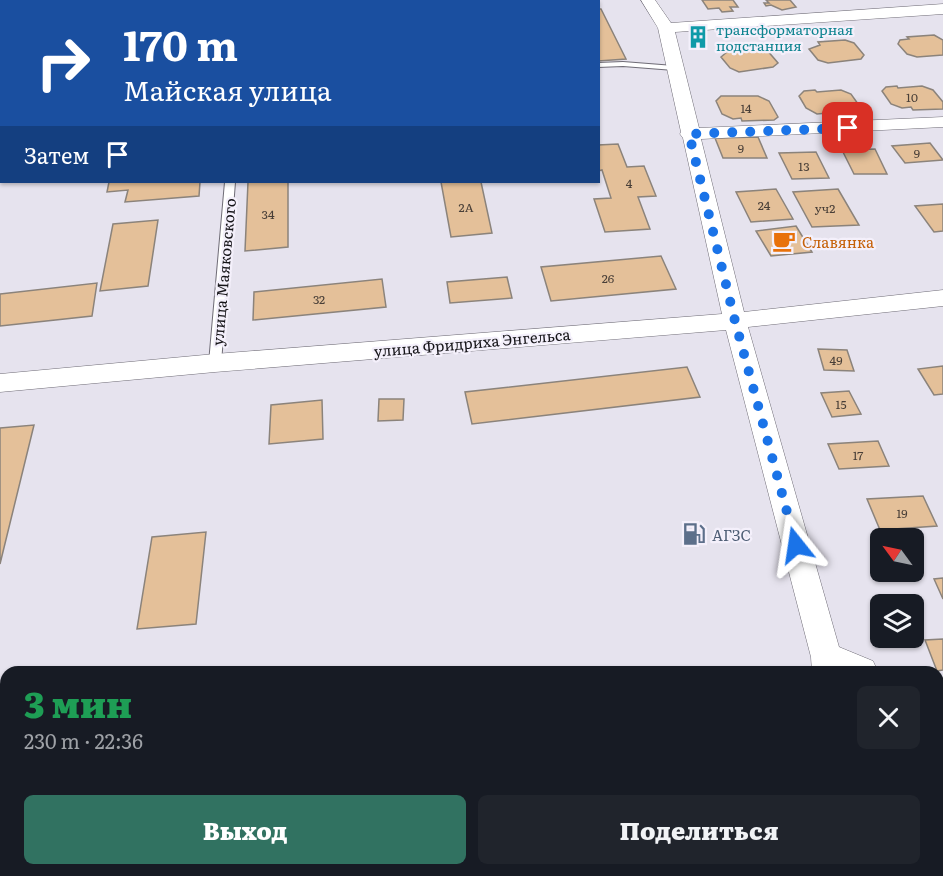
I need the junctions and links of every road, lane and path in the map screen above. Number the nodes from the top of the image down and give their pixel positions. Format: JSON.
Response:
{"nodes":[{"id":1,"x":648,"y":0,"type":"edge"},
{"id":2,"x":938,"y":0,"type":"edge"},
{"id":3,"x":943,"y":8,"type":"edge"},
{"id":4,"x":666,"y":28,"type":"junction"},
{"id":5,"x":600,"y":65,"type":"edge"},
{"id":6,"x":674,"y":68,"type":"junction"},
{"id":7,"x":943,"y":122,"type":"edge"},
{"id":8,"x":689,"y":134,"type":"junction"},
{"id":9,"x":230,"y":183,"type":"edge"},
{"id":10,"x":943,"y":298,"type":"edge"},
{"id":11,"x":735,"y":321,"type":"junction"},
{"id":12,"x":215,"y":363,"type":"junction"},
{"id":13,"x":0,"y":383,"type":"edge"},
{"id":14,"x":827,"y":664,"type":"edge"}],
"edges":[{"from":1,"to":4,"type":"street"},
{"from":2,"to":3,"type":"street"},
{"from":3,"to":4,"type":"street"},
{"from":4,"to":6,"type":"street"},
{"from":5,"to":6,"type":"lane"},
{"from":6,"to":8,"type":"street"},
{"from":7,"to":8,"type":"street"},
{"from":8,"to":11,"type":"street"},
{"from":9,"to":12,"type":"lane","name":"улица Маяковского"},
{"from":10,"to":11,"type":"street","name":"улица Фридриха Энгельса"},
{"from":11,"to":12,"type":"street","name":"улица Фридриха Энгельса"},
{"from":11,"to":14,"type":"street"},
{"from":12,"to":13,"type":"street","name":"улица Фридриха Энгельса"}]}
